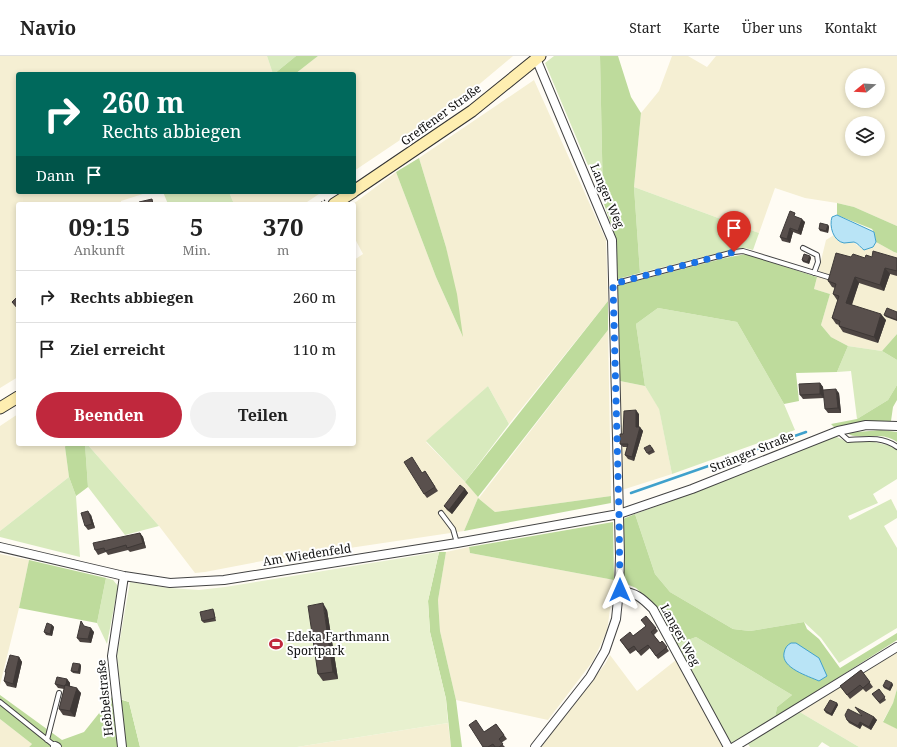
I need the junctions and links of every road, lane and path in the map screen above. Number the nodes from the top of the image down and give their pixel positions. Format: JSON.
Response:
{"nodes":[{"id":1,"x":537,"y":57,"type":"edge"},
{"id":2,"x":356,"y":190,"type":"edge"},
{"id":3,"x":350,"y":194,"type":"edge"},
{"id":4,"x":337,"y":202,"type":"edge"},
{"id":5,"x":802,"y":248,"type":"dead end"},
{"id":6,"x":814,"y":273,"type":"junction"},
{"id":7,"x":828,"y":277,"type":"edge"},
{"id":8,"x":613,"y":284,"type":"junction"},
{"id":9,"x":16,"y":398,"type":"edge"},
{"id":10,"x":0,"y":408,"type":"edge"},
{"id":11,"x":897,"y":426,"type":"edge"},
{"id":12,"x":838,"y":431,"type":"junction"},
{"id":13,"x":897,"y":447,"type":"edge"},
{"id":14,"x":441,"y":513,"type":"dead end"},
{"id":15,"x":619,"y":514,"type":"junction"},
{"id":16,"x":456,"y":543,"type":"junction"},
{"id":17,"x":0,"y":547,"type":"edge"},
{"id":18,"x":125,"y":574,"type":"junction"},
{"id":19,"x":620,"y":590,"type":"junction"},
{"id":20,"x":897,"y":647,"type":"edge"},
{"id":21,"x":58,"y":692,"type":"dead end"},
{"id":22,"x":0,"y":702,"type":"edge"},
{"id":23,"x":47,"y":740,"type":"junction"},
{"id":24,"x":56,"y":746,"type":"edge"},
{"id":25,"x":122,"y":747,"type":"edge"},
{"id":26,"x":535,"y":747,"type":"edge"},
{"id":27,"x":728,"y":747,"type":"edge"},
{"id":28,"x":734,"y":747,"type":"edge"}],
"edges":[{"from":1,"to":2,"type":"main road","name":"Greffener Straße"},
{"from":1,"to":8,"type":"street","name":"Langer Weg"},
{"from":3,"to":4,"type":"main road","name":"Greffener Straße"},
{"from":5,"to":6,"type":"lane"},
{"from":6,"to":7,"type":"lane"},
{"from":6,"to":8,"type":"lane"},
{"from":8,"to":15,"type":"street","name":"Langer Weg"},
{"from":9,"to":10,"type":"main road"},
{"from":11,"to":12,"type":"street","name":"Stränger Straße"},
{"from":12,"to":13,"type":"lane"},
{"from":12,"to":15,"type":"street","name":"Stränger Straße"},
{"from":14,"to":16,"type":"lane"},
{"from":15,"to":16,"type":"street","name":"Am Wiedenfeld"},
{"from":15,"to":19,"type":"street","name":"Langer Weg"},
{"from":16,"to":18,"type":"street","name":"Am Wiedenfeld"},
{"from":17,"to":18,"type":"street","name":"Am Wiedenfeld"},
{"from":18,"to":25,"type":"street","name":"Hebbelstraße"},
{"from":19,"to":26,"type":"street"},
{"from":19,"to":27,"type":"street","name":"Langer Weg"},
{"from":20,"to":28,"type":"street"},
{"from":21,"to":23,"type":"lane"},
{"from":22,"to":23,"type":"lane"},
{"from":23,"to":24,"type":"lane"}]}
